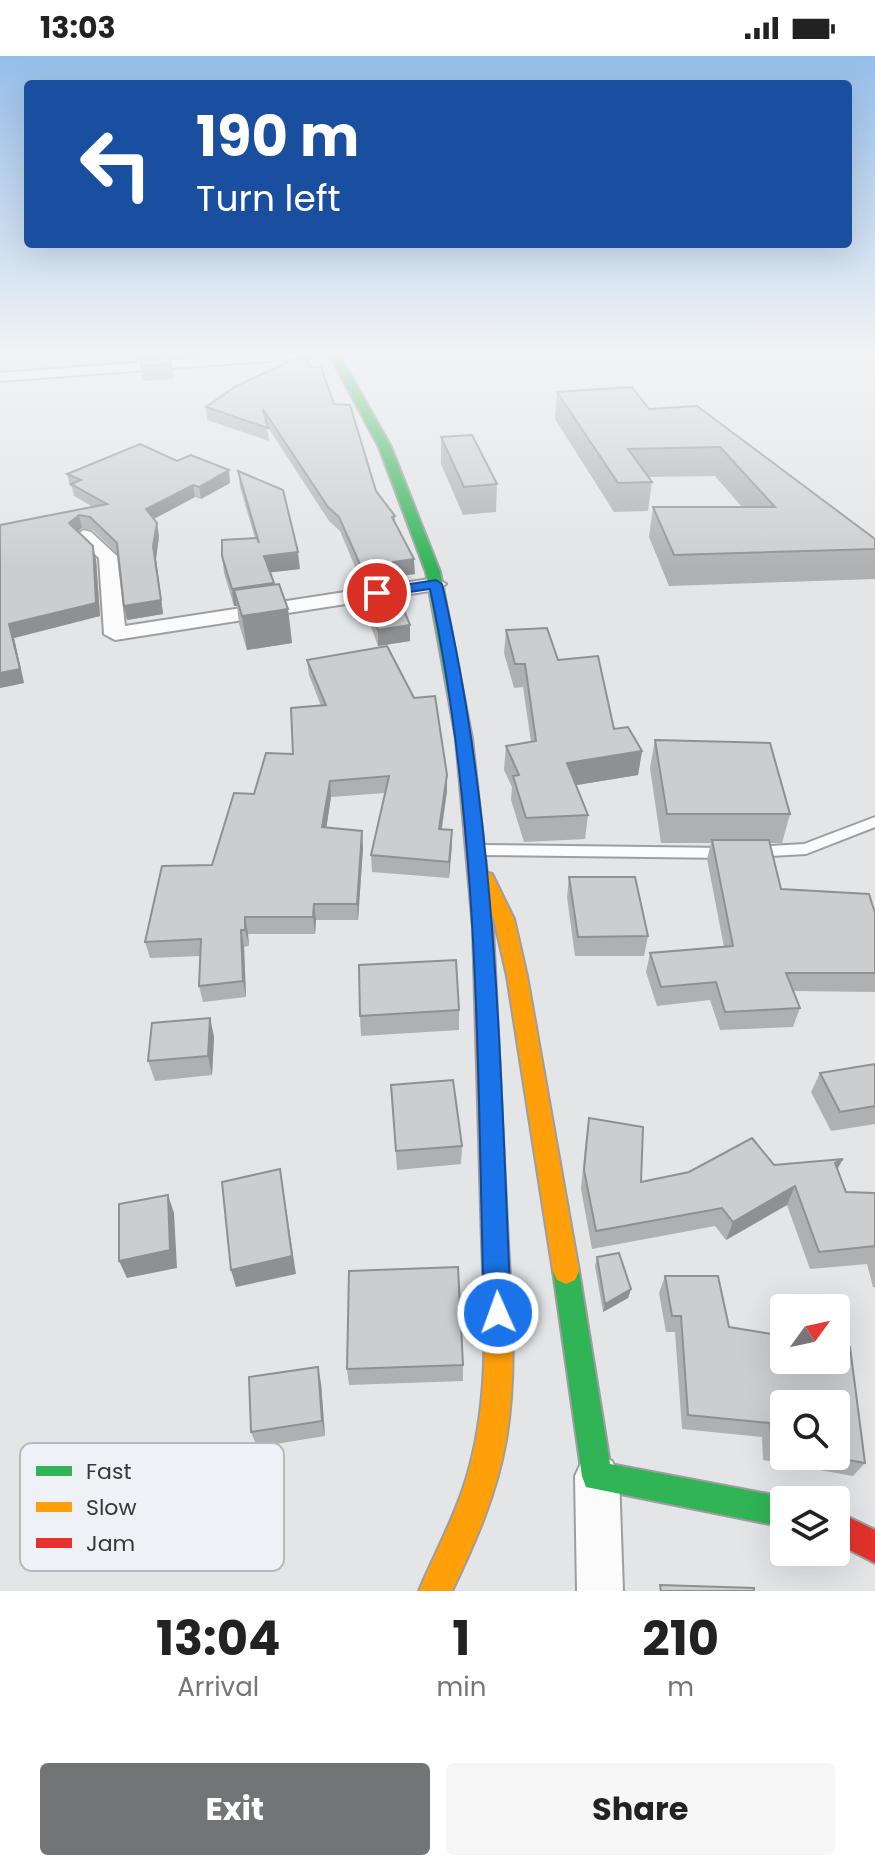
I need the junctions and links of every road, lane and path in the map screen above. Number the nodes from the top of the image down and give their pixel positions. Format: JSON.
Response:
{"nodes":[{"id":1,"x":374,"y":426,"type":"edge"},
{"id":2,"x":84,"y":536,"type":"edge"},
{"id":3,"x":436,"y":584,"type":"junction"},
{"id":4,"x":875,"y":822,"type":"edge"},
{"id":5,"x":477,"y":858,"type":"junction"},
{"id":6,"x":597,"y":1476,"type":"junction"},
{"id":7,"x":770,"y":1509,"type":"edge"},
{"id":8,"x":850,"y":1534,"type":"edge"},
{"id":9,"x":875,"y":1547,"type":"edge"},
{"id":10,"x":435,"y":1591,"type":"edge"},
{"id":11,"x":600,"y":1591,"type":"edge"}],
"edges":[{"from":1,"to":3,"type":"main road"},
{"from":2,"to":3,"type":"street"},
{"from":3,"to":5,"type":"main road"},
{"from":4,"to":5,"type":"lane"},
{"from":5,"to":6,"type":"main road"},
{"from":5,"to":10,"type":"main road"},
{"from":6,"to":7,"type":"main road"},
{"from":6,"to":11,"type":"street"},
{"from":8,"to":9,"type":"main road"}]}
